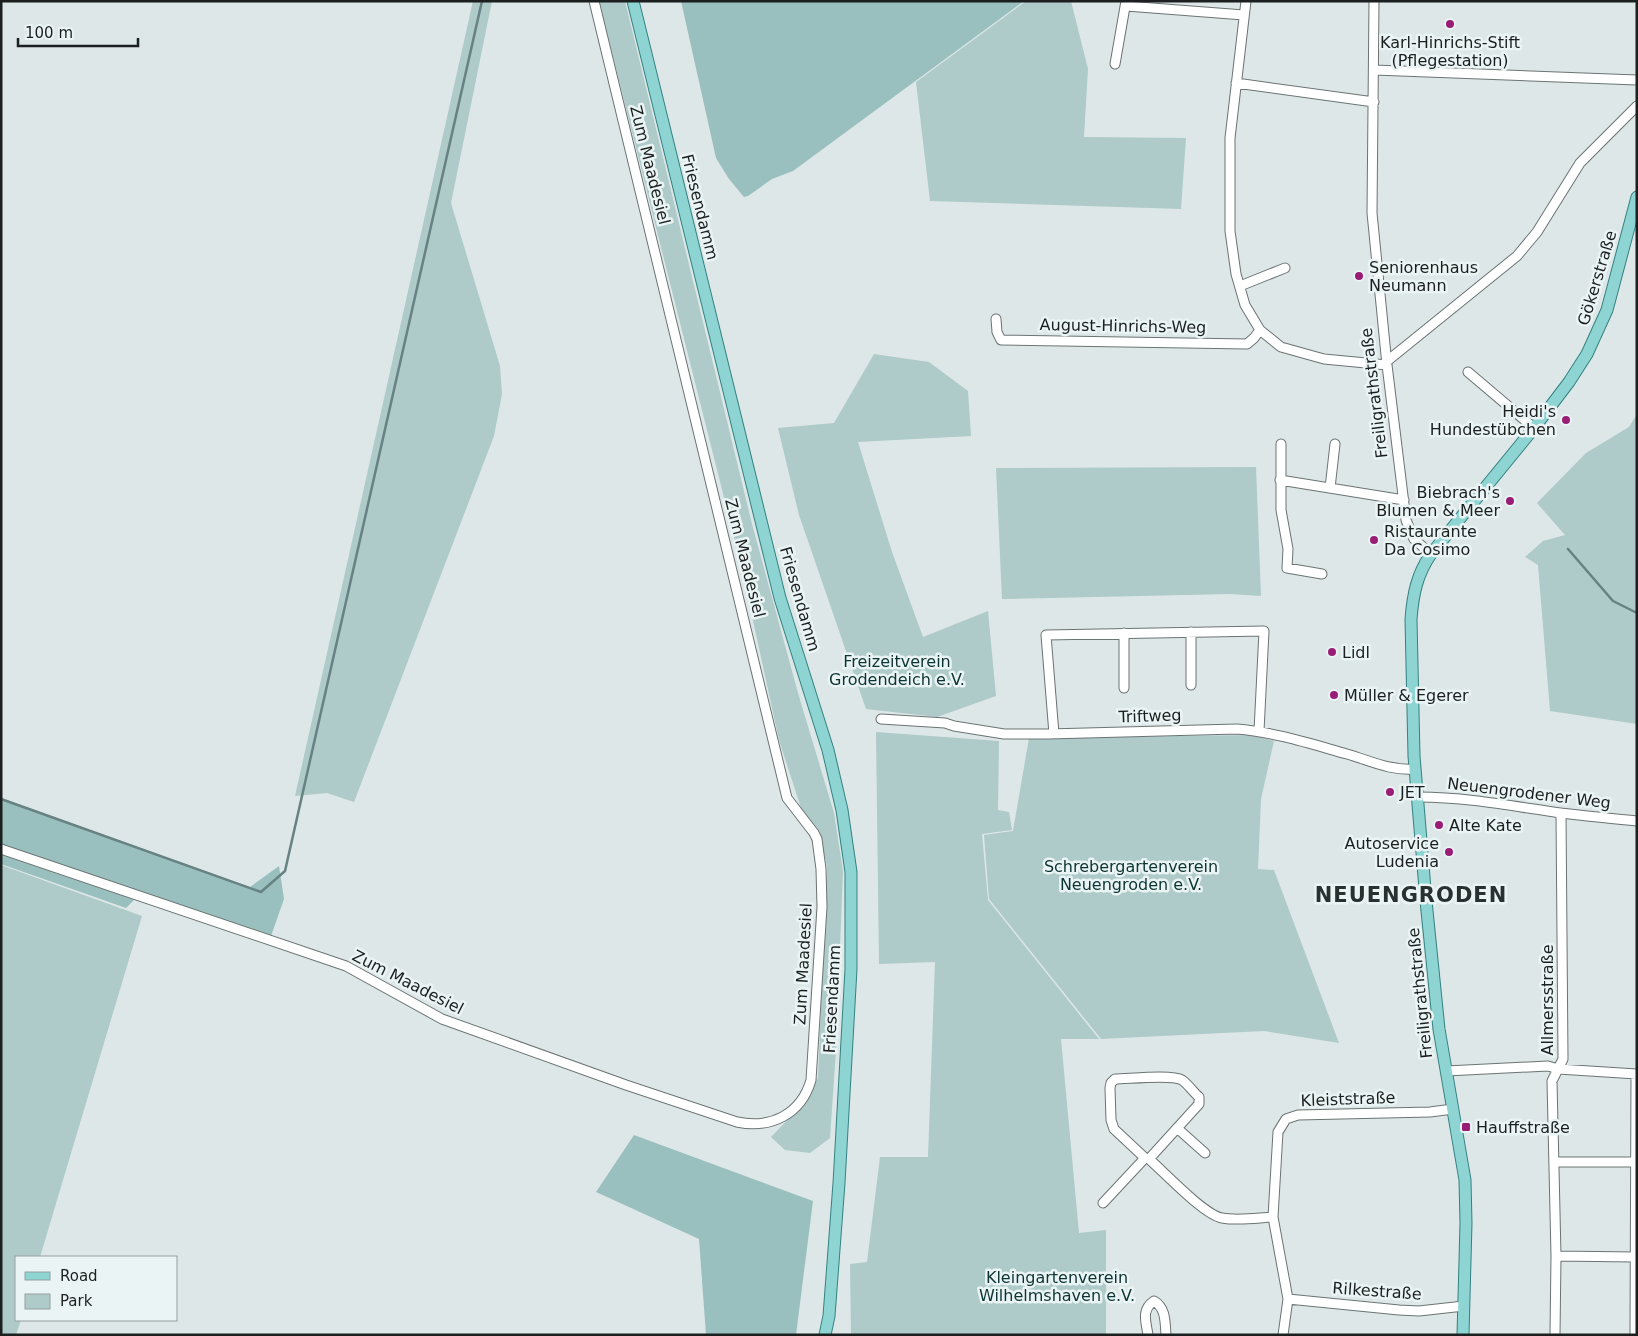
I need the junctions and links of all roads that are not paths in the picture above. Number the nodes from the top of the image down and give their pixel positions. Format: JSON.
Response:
{"nodes":[{"id":1,"x":594,"y":1,"type":"edge"},
{"id":2,"x":633,"y":1,"type":"edge"},
{"id":3,"x":1246,"y":1,"type":"edge"},
{"id":4,"x":1374,"y":1,"type":"edge"},
{"id":5,"x":1126,"y":4,"type":"edge"},
{"id":6,"x":1244,"y":15,"type":"junction"},
{"id":7,"x":1115,"y":64,"type":"dead end"},
{"id":8,"x":1374,"y":70,"type":"junction"},
{"id":9,"x":1637,"y":80,"type":"edge"},
{"id":10,"x":1236,"y":83,"type":"junction"},
{"id":11,"x":1374,"y":102,"type":"junction"},
{"id":12,"x":1637,"y":106,"type":"edge"},
{"id":13,"x":1637,"y":197,"type":"edge"},
{"id":14,"x":1285,"y":268,"type":"dead end"},
{"id":15,"x":1240,"y":286,"type":"junction"},
{"id":16,"x":996,"y":319,"type":"dead end"},
{"id":17,"x":1260,"y":330,"type":"junction"},
{"id":18,"x":1386,"y":363,"type":"junction"},
{"id":19,"x":1468,"y":372,"type":"dead end"},
{"id":20,"x":1534,"y":428,"type":"junction"},
{"id":21,"x":1281,"y":444,"type":"dead end"},
{"id":22,"x":1335,"y":444,"type":"dead end"},
{"id":23,"x":1280,"y":480,"type":"junction"},
{"id":24,"x":1330,"y":488,"type":"junction"},
{"id":25,"x":1404,"y":500,"type":"junction"},
{"id":26,"x":1431,"y":554,"type":"junction"},
{"id":27,"x":1322,"y":574,"type":"dead end"},
{"id":28,"x":1192,"y":632,"type":"junction"},
{"id":29,"x":1124,"y":633,"type":"junction"},
{"id":30,"x":1191,"y":685,"type":"dead end"},
{"id":31,"x":1124,"y":688,"type":"dead end"},
{"id":32,"x":881,"y":719,"type":"dead end"},
{"id":33,"x":1259,"y":731,"type":"junction"},
{"id":34,"x":1054,"y":734,"type":"junction"},
{"id":35,"x":1415,"y":769,"type":"junction"},
{"id":36,"x":1418,"y":797,"type":"junction"},
{"id":37,"x":1562,"y":813,"type":"junction"},
{"id":38,"x":1637,"y":821,"type":"edge"},
{"id":39,"x":1,"y":849,"type":"edge"},
{"id":40,"x":1558,"y":1069,"type":"junction"},
{"id":41,"x":1446,"y":1071,"type":"junction"},
{"id":42,"x":1636,"y":1074,"type":"edge"},
{"id":43,"x":1452,"y":1109,"type":"junction"},
{"id":44,"x":1177,"y":1128,"type":"junction"},
{"id":45,"x":1204,"y":1153,"type":"dead end"},
{"id":46,"x":1147,"y":1159,"type":"junction"},
{"id":47,"x":1554,"y":1162,"type":"junction"},
{"id":48,"x":1636,"y":1162,"type":"edge"},
{"id":49,"x":1103,"y":1203,"type":"dead end"},
{"id":50,"x":1273,"y":1217,"type":"junction"},
{"id":51,"x":1556,"y":1256,"type":"junction"},
{"id":52,"x":1635,"y":1257,"type":"junction"},
{"id":53,"x":1288,"y":1299,"type":"junction"},
{"id":54,"x":1464,"y":1306,"type":"junction"},
{"id":55,"x":826,"y":1335,"type":"edge"},
{"id":56,"x":1148,"y":1335,"type":"edge"},
{"id":57,"x":1166,"y":1335,"type":"edge"},
{"id":58,"x":1283,"y":1335,"type":"edge"},
{"id":59,"x":1463,"y":1335,"type":"edge"},
{"id":60,"x":1555,"y":1335,"type":"edge"},
{"id":61,"x":1635,"y":1335,"type":"edge"}],
"edges":[{"from":1,"to":39,"type":"street","name":"Zum Maadesiel"},
{"from":2,"to":55,"type":"main road","name":"Friesendamm"},
{"from":3,"to":6,"type":"street"},
{"from":4,"to":8,"type":"street","name":"Freiligrathstraße"},
{"from":5,"to":6,"type":"street"},
{"from":5,"to":7,"type":"street"},
{"from":6,"to":10,"type":"street"},
{"from":8,"to":9,"type":"street"},
{"from":8,"to":11,"type":"street","name":"Freiligrathstraße"},
{"from":10,"to":11,"type":"street"},
{"from":10,"to":15,"type":"street"},
{"from":11,"to":18,"type":"street","name":"Freiligrathstraße"},
{"from":12,"to":18,"type":"street"},
{"from":13,"to":20,"type":"main road","name":"Gökerstraße"},
{"from":14,"to":15,"type":"street"},
{"from":15,"to":17,"type":"street"},
{"from":16,"to":17,"type":"street","name":"August-Hinrichs-Weg"},
{"from":17,"to":18,"type":"street"},
{"from":18,"to":25,"type":"street","name":"Freiligrathstraße"},
{"from":19,"to":20,"type":"street"},
{"from":20,"to":26,"type":"main road","name":"Gökerstraße"},
{"from":21,"to":23,"type":"street"},
{"from":22,"to":24,"type":"street"},
{"from":23,"to":24,"type":"street"},
{"from":23,"to":27,"type":"street"},
{"from":24,"to":25,"type":"street"},
{"from":25,"to":26,"type":"street","name":"Freiligrathstraße"},
{"from":26,"to":35,"type":"main road","name":"Freiligrathstraße"},
{"from":28,"to":29,"type":"street"},
{"from":28,"to":30,"type":"street"},
{"from":28,"to":33,"type":"street"},
{"from":29,"to":31,"type":"street"},
{"from":29,"to":34,"type":"street"},
{"from":32,"to":34,"type":"street","name":"Triftweg"},
{"from":33,"to":34,"type":"street","name":"Triftweg"},
{"from":33,"to":35,"type":"street","name":"Triftweg"},
{"from":35,"to":36,"type":"main road","name":"Freiligrathstraße"},
{"from":36,"to":37,"type":"street","name":"Neuengrodener Weg"},
{"from":36,"to":41,"type":"main road","name":"Freiligrathstraße"},
{"from":37,"to":38,"type":"street","name":"Neuengrodener Weg"},
{"from":37,"to":40,"type":"street","name":"Allmersstraße"},
{"from":40,"to":41,"type":"street"},
{"from":40,"to":42,"type":"street"},
{"from":40,"to":47,"type":"street","name":"Allmersstraße"},
{"from":41,"to":43,"type":"main road","name":"Freiligrathstraße"},
{"from":42,"to":48,"type":"street"},
{"from":43,"to":50,"type":"street","name":"Kleiststraße"},
{"from":43,"to":54,"type":"main road","name":"Freiligrathstraße"},
{"from":44,"to":45,"type":"street"},
{"from":44,"to":46,"type":"street"},
{"from":44,"to":46,"type":"street"},
{"from":46,"to":49,"type":"street"},
{"from":46,"to":50,"type":"street"},
{"from":47,"to":48,"type":"street"},
{"from":47,"to":51,"type":"street","name":"Allmersstraße"},
{"from":48,"to":52,"type":"street"},
{"from":50,"to":53,"type":"street","name":"Kleiststraße"},
{"from":51,"to":52,"type":"street"},
{"from":51,"to":60,"type":"street","name":"Allmersstraße"},
{"from":52,"to":61,"type":"street"},
{"from":53,"to":54,"type":"street","name":"Rilkestraße"},
{"from":53,"to":58,"type":"street","name":"Kleiststraße"},
{"from":54,"to":59,"type":"main road","name":"Freiligrathstraße"},
{"from":56,"to":57,"type":"street"}]}
